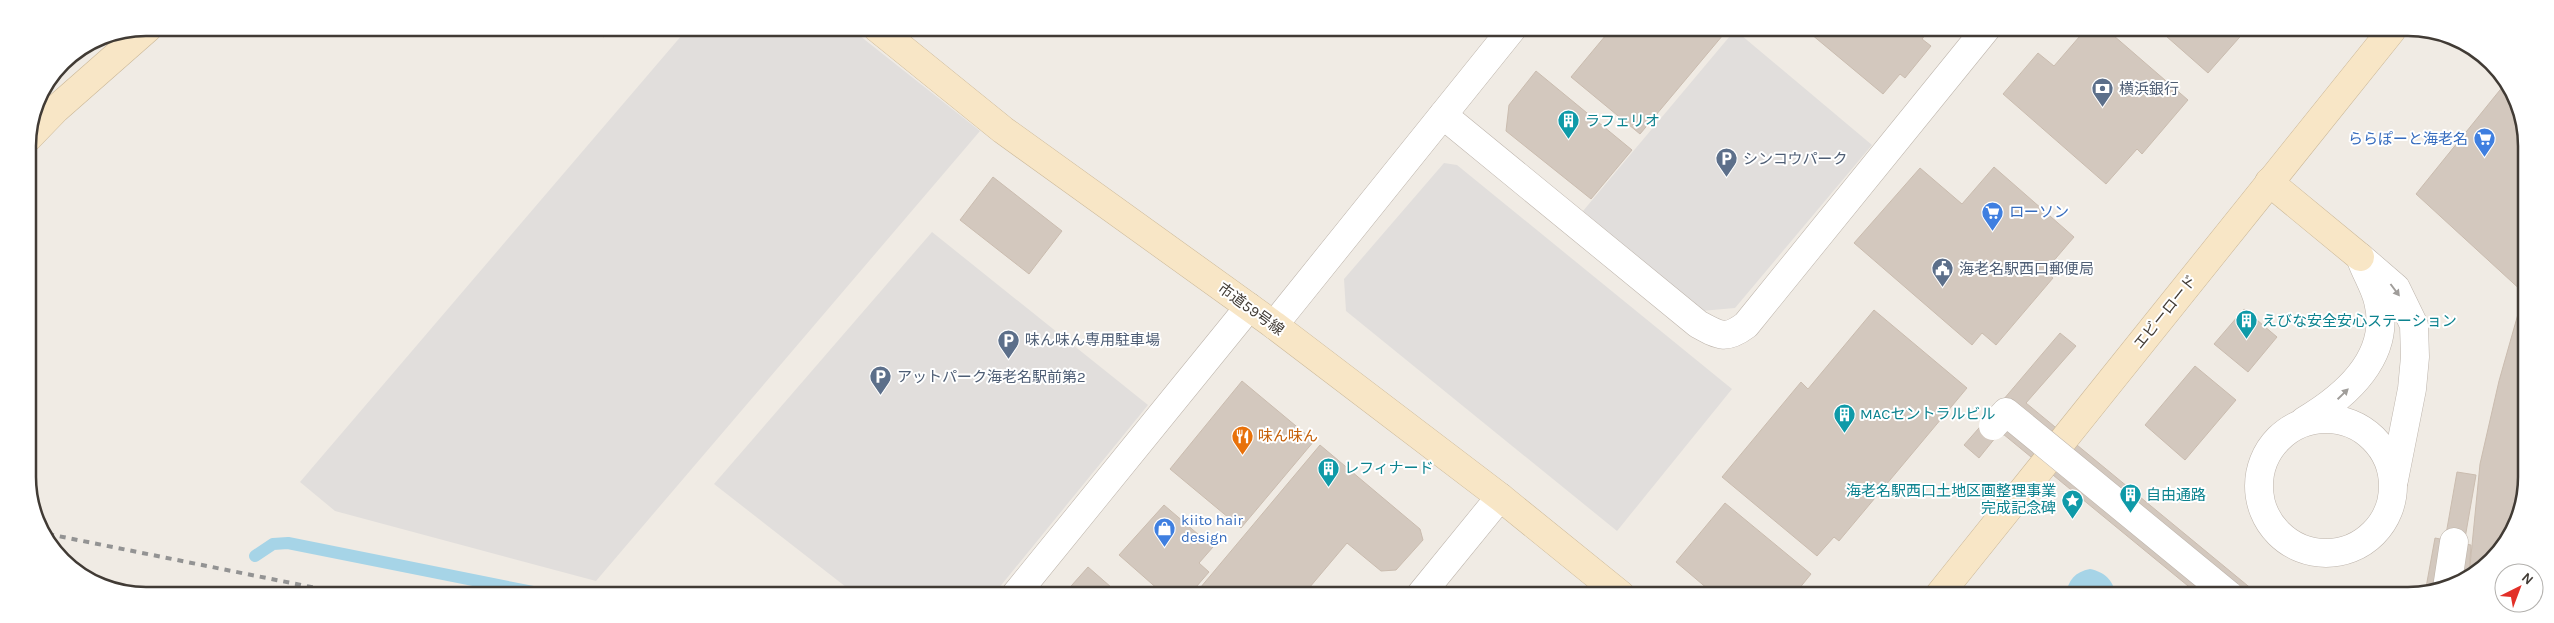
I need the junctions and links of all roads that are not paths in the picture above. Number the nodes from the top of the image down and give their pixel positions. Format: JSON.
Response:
{"nodes":[{"id":1,"x":887,"y":36,"type":"edge"},
{"id":2,"x":1506,"y":36,"type":"edge"},
{"id":3,"x":1980,"y":36,"type":"edge"},
{"id":4,"x":2387,"y":36,"type":"edge"},
{"id":5,"x":138,"y":37,"type":"edge"},
{"id":6,"x":1444,"y":115,"type":"junction"},
{"id":7,"x":38,"y":128,"type":"edge"},
{"id":8,"x":2268,"y":182,"type":"junction"},
{"id":9,"x":2360,"y":257,"type":"junction"},
{"id":10,"x":1249,"y":307,"type":"junction"},
{"id":11,"x":1274,"y":325,"type":"junction"},
{"id":12,"x":2303,"y":422,"type":"junction"},
{"id":13,"x":1985,"y":435,"type":"dead end"},
{"id":14,"x":2393,"y":486,"type":"junction"},
{"id":15,"x":1500,"y":497,"type":"junction"},
{"id":16,"x":2454,"y":542,"type":"dead end"},
{"id":17,"x":2448,"y":579,"type":"edge"},
{"id":18,"x":1022,"y":587,"type":"edge"},
{"id":19,"x":1427,"y":587,"type":"edge"},
{"id":20,"x":1611,"y":587,"type":"edge"},
{"id":21,"x":1945,"y":587,"type":"edge"},
{"id":22,"x":2219,"y":587,"type":"edge"}],
"edges":[{"from":1,"to":10,"type":"street","name":"市道59号線"},
{"from":2,"to":6,"type":"street"},
{"from":3,"to":6,"type":"street"},
{"from":4,"to":8,"type":"street","name":"エビーロード"},
{"from":5,"to":7,"type":"street"},
{"from":6,"to":11,"type":"street"},
{"from":8,"to":9,"type":"street"},
{"from":8,"to":21,"type":"street","name":"エビーロード"},
{"from":12,"to":9,"type":"street","one_way":true},
{"from":9,"to":14,"type":"street","one_way":true},
{"from":10,"to":11,"type":"street","name":"市道59号線"},
{"from":10,"to":18,"type":"street"},
{"from":11,"to":15,"type":"street","name":"市道59号線"},
{"from":12,"to":14,"type":"street"},
{"from":12,"to":14,"type":"street"},
{"from":13,"to":22,"type":"street","bridge":true},
{"from":15,"to":19,"type":"street"},
{"from":15,"to":20,"type":"street","name":"市道59号線"},
{"from":16,"to":17,"type":"street"}]}
